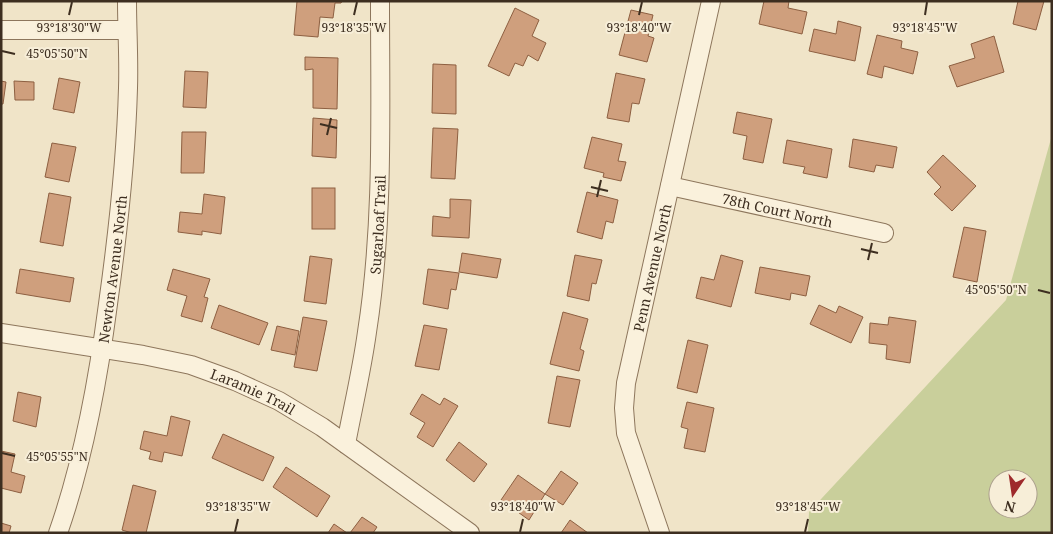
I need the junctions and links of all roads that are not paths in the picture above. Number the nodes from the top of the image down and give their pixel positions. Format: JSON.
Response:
{"nodes":[{"id":1,"x":127,"y":1,"type":"edge"},
{"id":2,"x":380,"y":1,"type":"edge"},
{"id":3,"x":711,"y":1,"type":"edge"},
{"id":4,"x":1,"y":30,"type":"edge"},
{"id":5,"x":127,"y":30,"type":"junction"},
{"id":6,"x":670,"y":186,"type":"junction"},
{"id":7,"x":884,"y":233,"type":"dead end"},
{"id":8,"x":1,"y":334,"type":"edge"},
{"id":9,"x":102,"y":348,"type":"junction"},
{"id":10,"x":346,"y":444,"type":"junction"},
{"id":11,"x":58,"y":533,"type":"edge"},
{"id":12,"x":470,"y":533,"type":"edge"},
{"id":13,"x":660,"y":533,"type":"edge"}],
"edges":[{"from":1,"to":5,"type":"street","name":"Newton Avenue North"},
{"from":2,"to":10,"type":"street","name":"Sugarloaf Trail"},
{"from":3,"to":6,"type":"street","name":"Penn Avenue North"},
{"from":4,"to":5,"type":"street"},
{"from":5,"to":9,"type":"street","name":"Newton Avenue North"},
{"from":6,"to":7,"type":"street","name":"78th Court North"},
{"from":6,"to":13,"type":"street","name":"Penn Avenue North"},
{"from":8,"to":9,"type":"street","name":"Laramie Trail"},
{"from":9,"to":10,"type":"street","name":"Laramie Trail"},
{"from":9,"to":11,"type":"street","name":"Newton Avenue North"},
{"from":10,"to":12,"type":"street","name":"Laramie Trail"}]}
